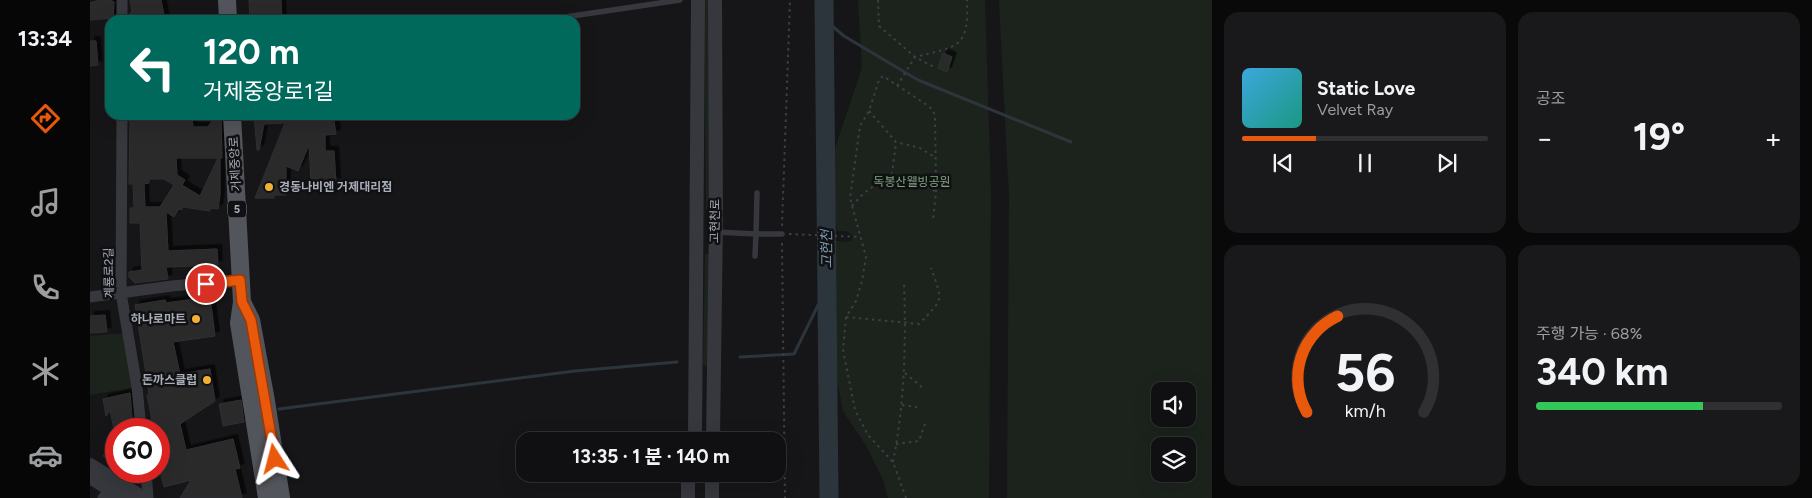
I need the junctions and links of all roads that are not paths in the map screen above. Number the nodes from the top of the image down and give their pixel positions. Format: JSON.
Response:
{"nodes":[{"id":1,"x":122,"y":0,"type":"edge"},
{"id":2,"x":227,"y":0,"type":"edge"},
{"id":3,"x":680,"y":0,"type":"edge"},
{"id":4,"x":698,"y":0,"type":"edge"},
{"id":5,"x":715,"y":0,"type":"edge"},
{"id":6,"x":122,"y":15,"type":"edge"},
{"id":7,"x":228,"y":15,"type":"edge"},
{"id":8,"x":579,"y":15,"type":"edge"},
{"id":9,"x":122,"y":120,"type":"edge"},
{"id":10,"x":232,"y":120,"type":"edge"},
{"id":11,"x":758,"y":193,"type":"dead end"},
{"id":12,"x":714,"y":232,"type":"junction"},
{"id":13,"x":756,"y":234,"type":"junction"},
{"id":14,"x":782,"y":234,"type":"road end"},
{"id":15,"x":756,"y":256,"type":"dead end"},
{"id":16,"x":240,"y":280,"type":"junction"},
{"id":17,"x":121,"y":293,"type":"junction"},
{"id":18,"x":90,"y":297,"type":"edge"},
{"id":19,"x":242,"y":302,"type":"junction"},
{"id":20,"x":140,"y":418,"type":"edge"},
{"id":21,"x":695,"y":432,"type":"edge"},
{"id":22,"x":713,"y":432,"type":"edge"},
{"id":23,"x":90,"y":465,"type":"edge"},
{"id":24,"x":90,"y":477,"type":"edge"},
{"id":25,"x":688,"y":482,"type":"edge"},
{"id":26,"x":695,"y":482,"type":"edge"},
{"id":27,"x":712,"y":482,"type":"edge"},
{"id":28,"x":147,"y":483,"type":"edge"},
{"id":29,"x":107,"y":494,"type":"edge"},
{"id":30,"x":124,"y":498,"type":"edge"},
{"id":31,"x":143,"y":498,"type":"edge"},
{"id":32,"x":148,"y":498,"type":"edge"},
{"id":33,"x":267,"y":498,"type":"edge"},
{"id":34,"x":281,"y":498,"type":"edge"},
{"id":35,"x":688,"y":498,"type":"edge"},
{"id":36,"x":696,"y":498,"type":"edge"},
{"id":37,"x":712,"y":498,"type":"edge"}],
"edges":[{"from":1,"to":6,"type":"street"},
{"from":2,"to":7,"type":"main road"},
{"from":3,"to":8,"type":"lane"},
{"from":4,"to":21,"type":"street","name":"고현천로"},
{"from":5,"to":12,"type":"street","name":"고현천로"},
{"from":9,"to":17,"type":"street","name":"계룡로2길"},
{"from":10,"to":16,"type":"main road","name":"거제중앙로","number":"5"},
{"from":11,"to":13,"type":"lane"},
{"from":12,"to":13,"type":"lane"},
{"from":12,"to":22,"type":"street","name":"고현천로"},
{"from":13,"to":14,"type":"lane"},
{"from":13,"to":15,"type":"lane"},
{"from":16,"to":17,"type":"street"},
{"from":16,"to":19,"type":"main road","name":"거제중앙로","number":"5"},
{"from":17,"to":18,"type":"street"},
{"from":17,"to":20,"type":"street","name":"계룡로2길"},
{"from":19,"to":33,"type":"main road","name":"거제중앙로","number":"5"},
{"from":19,"to":34,"type":"main road","name":"거제중앙로","number":"5"},
{"from":23,"to":31,"type":"street"},
{"from":24,"to":29,"type":"street"},
{"from":25,"to":35,"type":"street"},
{"from":26,"to":36,"type":"street"},
{"from":27,"to":37,"type":"street"},
{"from":28,"to":32,"type":"street"},
{"from":29,"to":30,"type":"street"}]}
